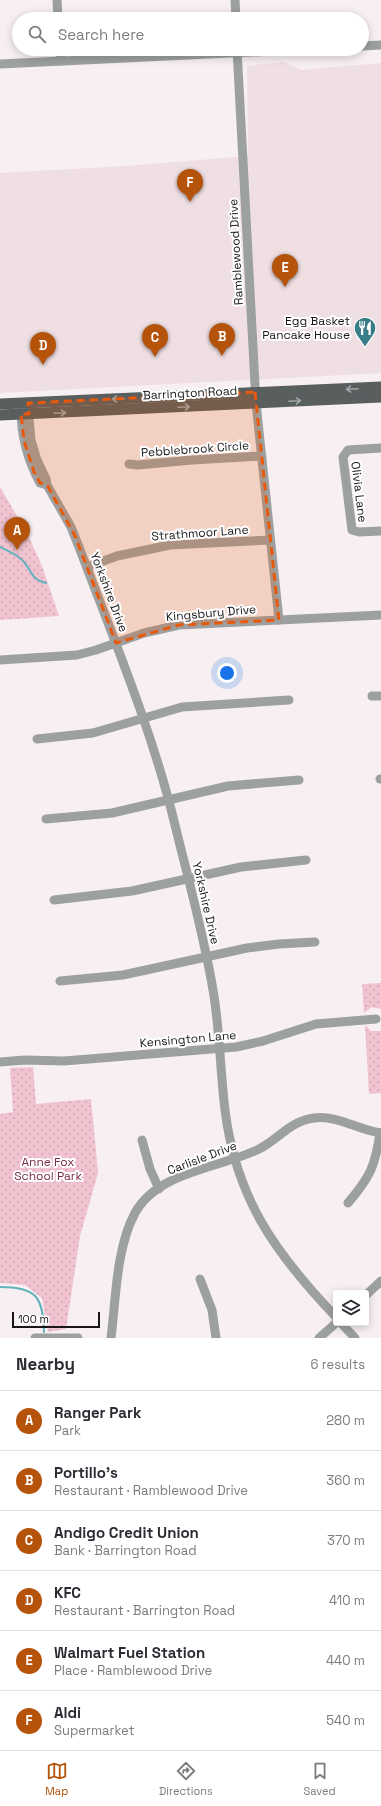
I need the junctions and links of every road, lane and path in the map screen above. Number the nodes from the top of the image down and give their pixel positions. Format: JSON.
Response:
{"nodes":[{"id":1,"x":57,"y":0,"type":"edge"},
{"id":2,"x":235,"y":0,"type":"edge"},
{"id":3,"x":58,"y":12,"type":"edge"},
{"id":4,"x":236,"y":12,"type":"edge"},
{"id":5,"x":381,"y":45,"type":"edge"},
{"id":6,"x":369,"y":46,"type":"edge"},
{"id":7,"x":61,"y":56,"type":"edge"},
{"id":8,"x":149,"y":56,"type":"edge"},
{"id":9,"x":237,"y":56,"type":"edge"},
{"id":10,"x":61,"y":61,"type":"junction"},
{"id":11,"x":0,"y":64,"type":"edge"},
{"id":12,"x":381,"y":387,"type":"edge"},
{"id":13,"x":381,"y":397,"type":"edge"},
{"id":14,"x":255,"y":398,"type":"junction"},
{"id":15,"x":0,"y":404,"type":"edge"},
{"id":16,"x":25,"y":409,"type":"junction"},
{"id":17,"x":0,"y":415,"type":"edge"},
{"id":18,"x":381,"y":448,"type":"edge"},
{"id":19,"x":262,"y":456,"type":"junction"},
{"id":20,"x":129,"y":464,"type":"dead end"},
{"id":21,"x":381,"y":531,"type":"edge"},
{"id":22,"x":270,"y":540,"type":"junction"},
{"id":23,"x":87,"y":567,"type":"junction"},
{"id":24,"x":381,"y":615,"type":"edge"},
{"id":25,"x":279,"y":620,"type":"junction"},
{"id":26,"x":116,"y":643,"type":"junction"},
{"id":27,"x":0,"y":660,"type":"edge"},
{"id":28,"x":289,"y":700,"type":"dead end"},
{"id":29,"x":144,"y":718,"type":"junction"},
{"id":30,"x":37,"y":739,"type":"dead end"},
{"id":31,"x":299,"y":780,"type":"dead end"},
{"id":32,"x":169,"y":798,"type":"junction"},
{"id":33,"x":46,"y":819,"type":"dead end"},
{"id":34,"x":306,"y":860,"type":"dead end"},
{"id":35,"x":188,"y":878,"type":"junction"},
{"id":36,"x":54,"y":900,"type":"dead end"},
{"id":37,"x":315,"y":942,"type":"dead end"},
{"id":38,"x":207,"y":957,"type":"junction"},
{"id":39,"x":60,"y":981,"type":"dead end"},
{"id":40,"x":376,"y":1019,"type":"dead end"},
{"id":41,"x":220,"y":1049,"type":"junction"},
{"id":42,"x":0,"y":1062,"type":"edge"},
{"id":43,"x":381,"y":1133,"type":"edge"},
{"id":44,"x":142,"y":1140,"type":"dead end"},
{"id":45,"x":235,"y":1157,"type":"junction"},
{"id":46,"x":159,"y":1189,"type":"junction"},
{"id":47,"x":348,"y":1203,"type":"dead end"},
{"id":48,"x":200,"y":1279,"type":"dead end"},
{"id":49,"x":381,"y":1281,"type":"edge"},
{"id":50,"x":369,"y":1292,"type":"edge"},
{"id":51,"x":333,"y":1314,"type":"edge"},
{"id":52,"x":333,"y":1326,"type":"edge"},
{"id":53,"x":344,"y":1326,"type":"edge"},
{"id":54,"x":35,"y":1338,"type":"edge"},
{"id":55,"x":78,"y":1338,"type":"edge"},
{"id":56,"x":111,"y":1338,"type":"edge"},
{"id":57,"x":216,"y":1338,"type":"edge"},
{"id":58,"x":319,"y":1338,"type":"edge"},
{"id":59,"x":355,"y":1338,"type":"edge"}],
"edges":[{"from":1,"to":3,"type":"street"},
{"from":2,"to":4,"type":"street"},
{"from":5,"to":6,"type":"street"},
{"from":7,"to":10,"type":"street"},
{"from":8,"to":10,"type":"street"},
{"from":9,"to":14,"type":"street","name":"Ramblewood Drive"},
{"from":10,"to":11,"type":"street"},
{"from":12,"to":14,"type":"main road","name":"Barrington Road","one_way":true},
{"from":14,"to":13,"type":"main road","name":"Barrington Road","one_way":true},
{"from":14,"to":16,"type":"main road","name":"Barrington Road"},
{"from":14,"to":19,"type":"street","name":"Ramblewood Drive"},
{"from":15,"to":16,"type":"main road","name":"Barrington Road"},
{"from":16,"to":17,"type":"main road","name":"Barrington Road"},
{"from":16,"to":23,"type":"street","name":"Yorkshire Drive"},
{"from":18,"to":21,"type":"street","name":"Olivia Lane"},
{"from":19,"to":20,"type":"street","name":"Pebblebrook Circle"},
{"from":19,"to":22,"type":"street","name":"Ramblewood Drive"},
{"from":22,"to":23,"type":"street","name":"Strathmoor Lane"},
{"from":22,"to":25,"type":"street","name":"Ramblewood Drive"},
{"from":23,"to":26,"type":"street","name":"Yorkshire Drive"},
{"from":24,"to":25,"type":"street","name":"Kingsbury Drive"},
{"from":25,"to":26,"type":"street","name":"Kingsbury Drive"},
{"from":26,"to":27,"type":"street","name":"Kingsbury Drive"},
{"from":26,"to":29,"type":"street","name":"Yorkshire Drive"},
{"from":28,"to":29,"type":"street"},
{"from":29,"to":30,"type":"street"},
{"from":29,"to":32,"type":"street","name":"Yorkshire Drive"},
{"from":31,"to":32,"type":"street"},
{"from":32,"to":33,"type":"street"},
{"from":32,"to":35,"type":"street","name":"Yorkshire Drive"},
{"from":34,"to":35,"type":"street"},
{"from":35,"to":36,"type":"street"},
{"from":35,"to":38,"type":"street","name":"Yorkshire Drive"},
{"from":37,"to":38,"type":"street"},
{"from":38,"to":39,"type":"street"},
{"from":38,"to":41,"type":"street","name":"Yorkshire Drive"},
{"from":40,"to":41,"type":"street","name":"Kensington Lane"},
{"from":41,"to":42,"type":"street","name":"Kensington Lane"},
{"from":41,"to":45,"type":"street","name":"Yorkshire Drive"},
{"from":43,"to":45,"type":"street","name":"Carlisle Drive"},
{"from":43,"to":47,"type":"street"},
{"from":44,"to":46,"type":"street"},
{"from":45,"to":46,"type":"street","name":"Carlisle Drive"},
{"from":45,"to":51,"type":"street","name":"Yorkshire Drive"},
{"from":46,"to":56,"type":"street","name":"Carlisle Drive"},
{"from":48,"to":57,"type":"street"},
{"from":49,"to":50,"type":"street"},
{"from":52,"to":58,"type":"street"},
{"from":53,"to":59,"type":"street"},
{"from":54,"to":55,"type":"street"}]}
